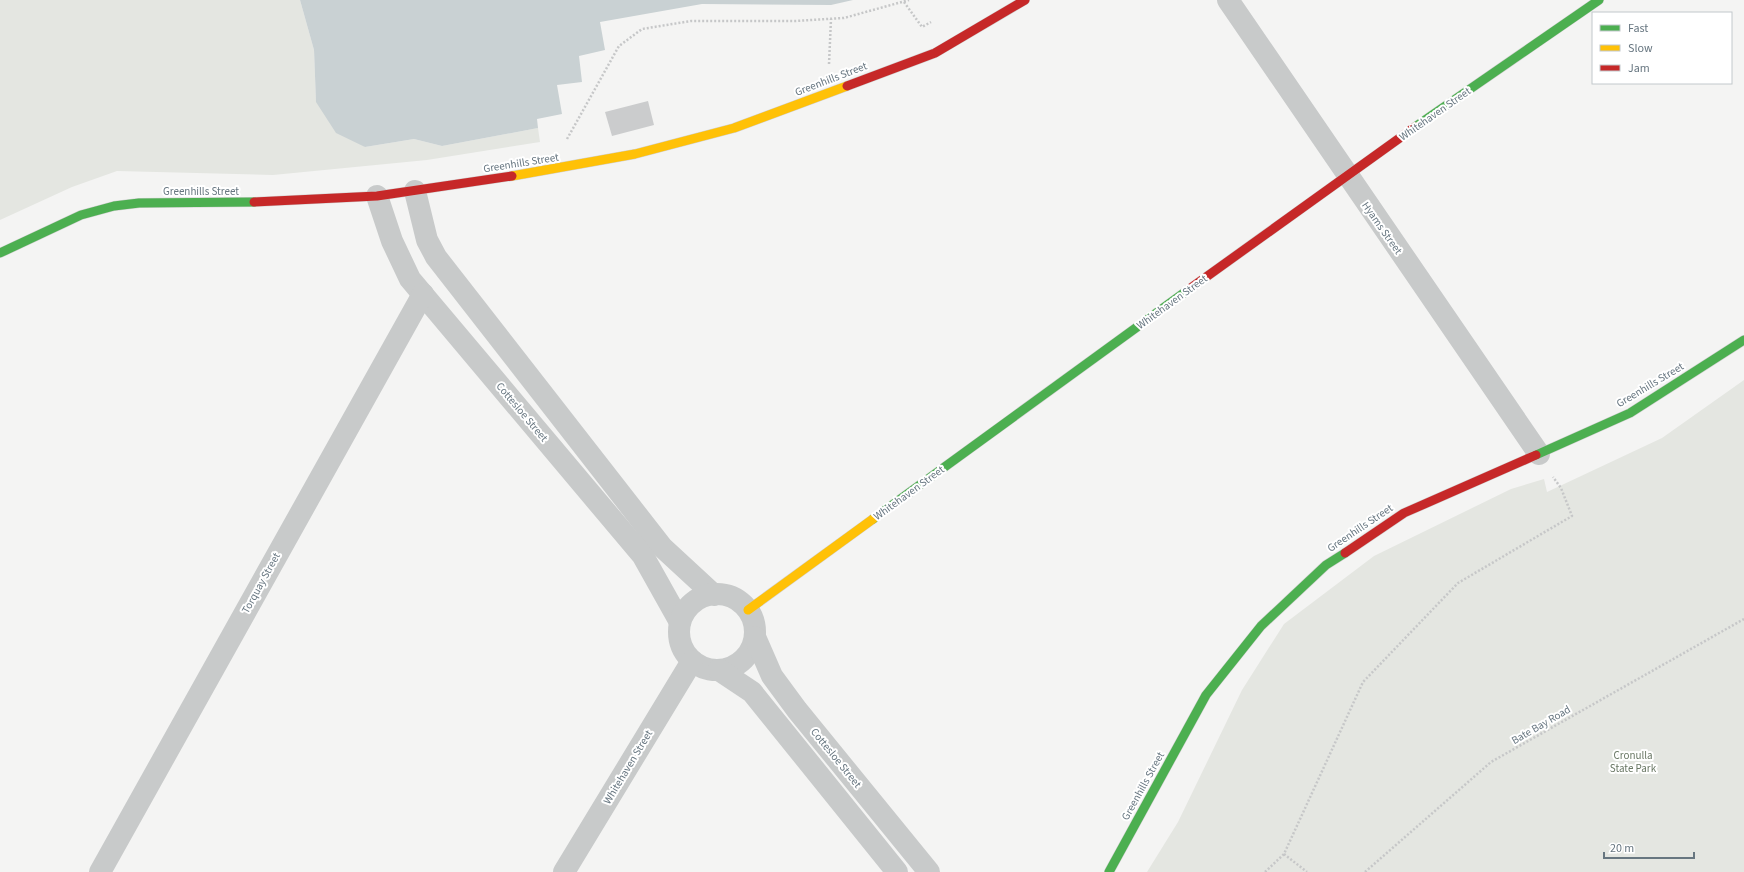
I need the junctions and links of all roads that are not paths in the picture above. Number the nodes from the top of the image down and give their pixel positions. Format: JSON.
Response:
{"nodes":[{"id":1,"x":1025,"y":0,"type":"edge"},
{"id":2,"x":1228,"y":0,"type":"edge"},
{"id":3,"x":1599,"y":0,"type":"edge"},
{"id":4,"x":1346,"y":175,"type":"junction"},
{"id":5,"x":415,"y":191,"type":"junction"},
{"id":6,"x":377,"y":196,"type":"junction"},
{"id":7,"x":0,"y":253,"type":"edge"},
{"id":8,"x":423,"y":294,"type":"junction"},
{"id":9,"x":1744,"y":340,"type":"edge"},
{"id":10,"x":1539,"y":454,"type":"junction"},
{"id":11,"x":714,"y":595,"type":"junction"},
{"id":12,"x":748,"y":610,"type":"junction"},
{"id":13,"x":680,"y":622,"type":"junction"},
{"id":14,"x":755,"y":637,"type":"junction"},
{"id":15,"x":692,"y":661,"type":"junction"},
{"id":16,"x":719,"y":670,"type":"junction"},
{"id":17,"x":100,"y":872,"type":"edge"},
{"id":18,"x":564,"y":872,"type":"edge"},
{"id":19,"x":897,"y":872,"type":"edge"},
{"id":20,"x":929,"y":872,"type":"edge"},
{"id":21,"x":1109,"y":872,"type":"edge"}],
"edges":[{"from":1,"to":5,"type":"street","name":"Greenhills Street"},
{"from":2,"to":4,"type":"street","name":"Hyams Street"},
{"from":3,"to":4,"type":"street","name":"Whitehaven Street"},
{"from":4,"to":10,"type":"street","name":"Hyams Street"},
{"from":4,"to":12,"type":"street","name":"Whitehaven Street"},
{"from":5,"to":6,"type":"street","name":"Greenhills Street"},
{"from":5,"to":11,"type":"street"},
{"from":6,"to":7,"type":"street","name":"Greenhills Street"},
{"from":6,"to":8,"type":"street","name":"Cottesloe Street"},
{"from":8,"to":13,"type":"street","name":"Cottesloe Street"},
{"from":8,"to":17,"type":"street","name":"Torquay Street"},
{"from":9,"to":10,"type":"street","name":"Greenhills Street"},
{"from":10,"to":21,"type":"street","name":"Greenhills Street"},
{"from":11,"to":12,"type":"street"},
{"from":11,"to":13,"type":"street"},
{"from":12,"to":14,"type":"street"},
{"from":13,"to":15,"type":"street"},
{"from":14,"to":16,"type":"street"},
{"from":14,"to":20,"type":"street","name":"Cottesloe Street"},
{"from":15,"to":16,"type":"street"},
{"from":15,"to":18,"type":"street","name":"Whitehaven Street"},
{"from":16,"to":19,"type":"street"}]}
